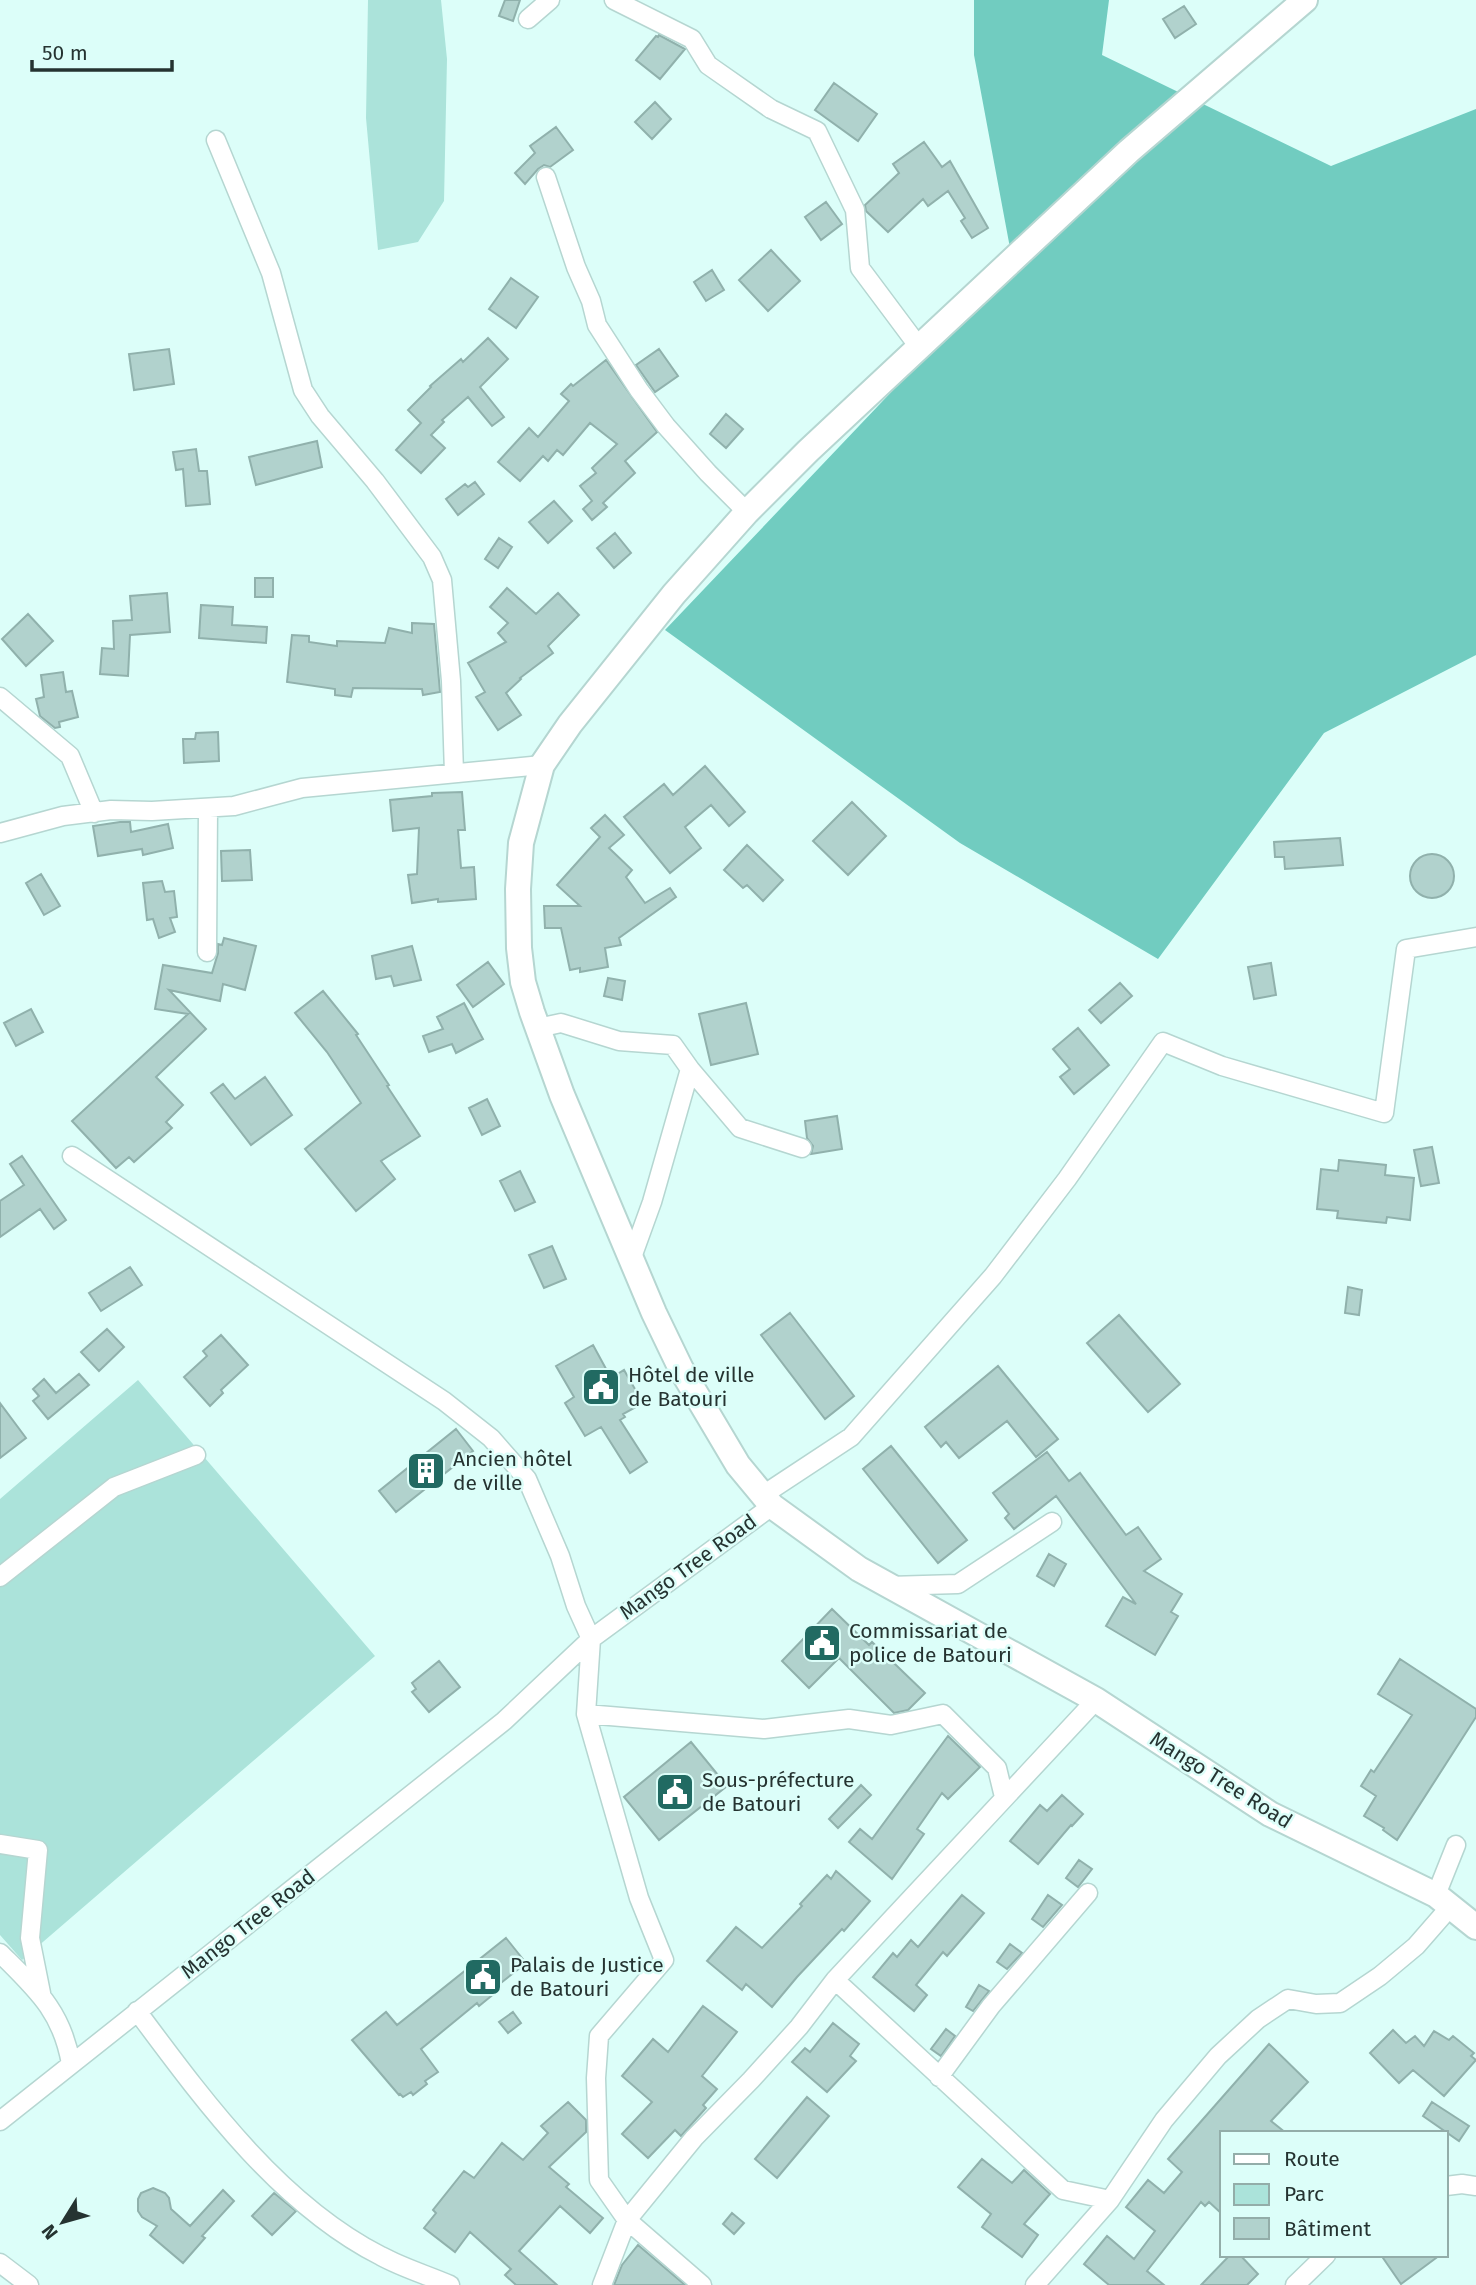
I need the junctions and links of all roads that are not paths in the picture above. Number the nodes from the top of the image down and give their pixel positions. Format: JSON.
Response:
{"nodes":[{"id":1,"x":550,"y":0,"type":"edge"},
{"id":2,"x":614,"y":0,"type":"edge"},
{"id":3,"x":1305,"y":0,"type":"edge"},
{"id":4,"x":528,"y":19,"type":"dead end"},
{"id":5,"x":216,"y":140,"type":"dead end"},
{"id":6,"x":546,"y":177,"type":"dead end"},
{"id":7,"x":919,"y":347,"type":"junction"},
{"id":8,"x":747,"y":512,"type":"junction"},
{"id":9,"x":0,"y":697,"type":"edge"},
{"id":10,"x":542,"y":765,"type":"junction"},
{"id":11,"x":454,"y":773,"type":"junction"},
{"id":12,"x":208,"y":808,"type":"junction"},
{"id":13,"x":94,"y":813,"type":"junction"},
{"id":14,"x":0,"y":833,"type":"edge"},
{"id":15,"x":1476,"y":937,"type":"edge"},
{"id":16,"x":207,"y":953,"type":"dead end"},
{"id":17,"x":538,"y":1028,"type":"junction"},
{"id":18,"x":690,"y":1069,"type":"junction"},
{"id":19,"x":802,"y":1148,"type":"dead end"},
{"id":20,"x":72,"y":1156,"type":"dead end"},
{"id":21,"x":631,"y":1259,"type":"junction"},
{"id":22,"x":196,"y":1455,"type":"dead end"},
{"id":23,"x":768,"y":1501,"type":"junction"},
{"id":24,"x":1052,"y":1522,"type":"dead end"},
{"id":25,"x":0,"y":1577,"type":"edge"},
{"id":26,"x":889,"y":1586,"type":"junction"},
{"id":27,"x":591,"y":1639,"type":"junction"},
{"id":28,"x":1096,"y":1700,"type":"junction"},
{"id":29,"x":586,"y":1714,"type":"junction"},
{"id":30,"x":1004,"y":1797,"type":"junction"},
{"id":31,"x":0,"y":1844,"type":"edge"},
{"id":32,"x":1456,"y":1845,"type":"dead end"},
{"id":33,"x":1087,"y":1893,"type":"dead end"},
{"id":34,"x":1443,"y":1901,"type":"junction"},
{"id":35,"x":1476,"y":1927,"type":"edge"},
{"id":36,"x":0,"y":1953,"type":"edge"},
{"id":37,"x":835,"y":1980,"type":"junction"},
{"id":38,"x":41,"y":1993,"type":"junction"},
{"id":39,"x":138,"y":2011,"type":"junction"},
{"id":40,"x":71,"y":2064,"type":"junction"},
{"id":41,"x":939,"y":2077,"type":"junction"},
{"id":42,"x":0,"y":2121,"type":"edge"},
{"id":43,"x":1448,"y":2186,"type":"edge"},
{"id":44,"x":1476,"y":2186,"type":"edge"},
{"id":45,"x":1110,"y":2200,"type":"junction"},
{"id":46,"x":627,"y":2220,"type":"junction"},
{"id":47,"x":1324,"y":2257,"type":"edge"},
{"id":48,"x":0,"y":2263,"type":"edge"},
{"id":49,"x":29,"y":2285,"type":"edge"},
{"id":50,"x":450,"y":2285,"type":"edge"},
{"id":51,"x":602,"y":2285,"type":"edge"},
{"id":52,"x":702,"y":2285,"type":"edge"},
{"id":53,"x":1035,"y":2285,"type":"edge"},
{"id":54,"x":1295,"y":2285,"type":"edge"}],
"edges":[{"from":1,"to":4,"type":"street"},
{"from":2,"to":7,"type":"street"},
{"from":3,"to":7,"type":"main road"},
{"from":5,"to":11,"type":"street"},
{"from":6,"to":8,"type":"street"},
{"from":7,"to":8,"type":"main road"},
{"from":8,"to":10,"type":"main road"},
{"from":9,"to":13,"type":"street"},
{"from":10,"to":11,"type":"street"},
{"from":10,"to":17,"type":"main road"},
{"from":11,"to":12,"type":"street"},
{"from":12,"to":13,"type":"street"},
{"from":12,"to":16,"type":"street"},
{"from":13,"to":14,"type":"street"},
{"from":15,"to":23,"type":"street"},
{"from":17,"to":18,"type":"street"},
{"from":17,"to":21,"type":"main road"},
{"from":18,"to":19,"type":"street"},
{"from":18,"to":21,"type":"street"},
{"from":20,"to":27,"type":"street"},
{"from":21,"to":23,"type":"main road"},
{"from":22,"to":25,"type":"street"},
{"from":23,"to":26,"type":"main road","name":"Mango Tree Road"},
{"from":23,"to":27,"type":"street","name":"Mango Tree Road"},
{"from":24,"to":26,"type":"street"},
{"from":26,"to":28,"type":"main road","name":"Mango Tree Road"},
{"from":27,"to":29,"type":"street"},
{"from":27,"to":39,"type":"street","name":"Mango Tree Road"},
{"from":28,"to":30,"type":"street"},
{"from":28,"to":34,"type":"main road","name":"Mango Tree Road"},
{"from":29,"to":30,"type":"street"},
{"from":29,"to":46,"type":"street"},
{"from":30,"to":37,"type":"street"},
{"from":31,"to":38,"type":"street"},
{"from":32,"to":34,"type":"street"},
{"from":33,"to":41,"type":"street"},
{"from":34,"to":35,"type":"main road","name":"Mango Tree Road"},
{"from":34,"to":45,"type":"street"},
{"from":36,"to":38,"type":"street"},
{"from":37,"to":41,"type":"street"},
{"from":37,"to":46,"type":"street"},
{"from":38,"to":40,"type":"street"},
{"from":39,"to":40,"type":"street","name":"Mango Tree Road"},
{"from":39,"to":50,"type":"street"},
{"from":40,"to":42,"type":"street","name":"Mango Tree Road"},
{"from":41,"to":45,"type":"street"},
{"from":43,"to":44,"type":"street"},
{"from":45,"to":53,"type":"street"},
{"from":46,"to":51,"type":"street"},
{"from":46,"to":52,"type":"street"},
{"from":47,"to":54,"type":"street"},
{"from":48,"to":49,"type":"street"}]}
